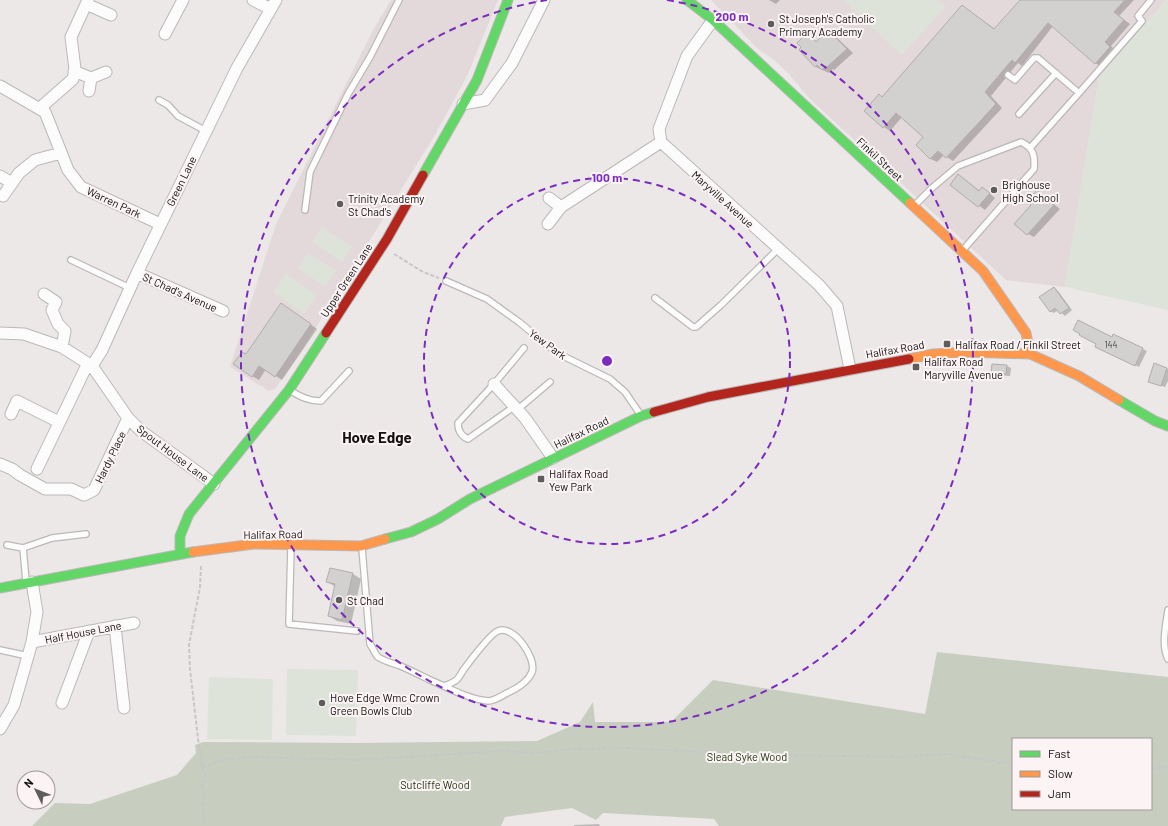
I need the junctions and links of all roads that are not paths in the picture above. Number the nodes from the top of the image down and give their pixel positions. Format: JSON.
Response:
{"nodes":[{"id":1,"x":183,"y":0,"type":"edge"},
{"id":2,"x":253,"y":0,"type":"edge"},
{"id":3,"x":399,"y":0,"type":"edge"},
{"id":4,"x":508,"y":0,"type":"edge"},
{"id":5,"x":544,"y":0,"type":"edge"},
{"id":6,"x":687,"y":0,"type":"edge"},
{"id":7,"x":1151,"y":0,"type":"edge"},
{"id":8,"x":87,"y":2,"type":"edge"},
{"id":9,"x":273,"y":4,"type":"edge"},
{"id":10,"x":111,"y":15,"type":"dead end"},
{"id":11,"x":713,"y":20,"type":"junction"},
{"id":12,"x":165,"y":34,"type":"dead end"},
{"id":13,"x":74,"y":71,"type":"junction"},
{"id":14,"x":106,"y":72,"type":"dead end"},
{"id":15,"x":1056,"y":73,"type":"junction"},
{"id":16,"x":1008,"y":75,"type":"dead end"},
{"id":17,"x":91,"y":78,"type":"junction"},
{"id":18,"x":0,"y":86,"type":"edge"},
{"id":19,"x":89,"y":91,"type":"dead end"},
{"id":20,"x":1079,"y":93,"type":"junction"},
{"id":21,"x":159,"y":100,"type":"dead end"},
{"id":22,"x":463,"y":104,"type":"junction"},
{"id":23,"x":40,"y":108,"type":"junction"},
{"id":24,"x":1019,"y":114,"type":"dead end"},
{"id":25,"x":206,"y":131,"type":"junction"},
{"id":26,"x":661,"y":142,"type":"junction"},
{"id":27,"x":1030,"y":148,"type":"junction"},
{"id":28,"x":61,"y":153,"type":"junction"},
{"id":29,"x":0,"y":176,"type":"edge"},
{"id":30,"x":12,"y":183,"type":"junction"},
{"id":31,"x":3,"y":196,"type":"dead end"},
{"id":32,"x":549,"y":198,"type":"dead end"},
{"id":33,"x":561,"y":207,"type":"junction"},
{"id":34,"x":914,"y":207,"type":"junction"},
{"id":35,"x":305,"y":210,"type":"dead end"},
{"id":36,"x":160,"y":224,"type":"junction"},
{"id":37,"x":548,"y":224,"type":"dead end"},
{"id":38,"x":778,"y":248,"type":"junction"},
{"id":39,"x":962,"y":251,"type":"junction"},
{"id":40,"x":71,"y":260,"type":"dead end"},
{"id":41,"x":137,"y":273,"type":"junction"},
{"id":42,"x":446,"y":281,"type":"road end"},
{"id":43,"x":130,"y":288,"type":"junction"},
{"id":44,"x":44,"y":294,"type":"dead end"},
{"id":45,"x":655,"y":298,"type":"dead end"},
{"id":46,"x":223,"y":312,"type":"dead end"},
{"id":47,"x":0,"y":332,"type":"edge"},
{"id":48,"x":62,"y":347,"type":"junction"},
{"id":49,"x":524,"y":348,"type":"dead end"},
{"id":50,"x":1030,"y":354,"type":"junction"},
{"id":51,"x":90,"y":364,"type":"junction"},
{"id":52,"x":850,"y":369,"type":"junction"},
{"id":53,"x":349,"y":371,"type":"dead end"},
{"id":54,"x":550,"y":382,"type":"dead end"},
{"id":55,"x":494,"y":384,"type":"junction"},
{"id":56,"x":289,"y":390,"type":"junction"},
{"id":57,"x":516,"y":408,"type":"junction"},
{"id":58,"x":11,"y":414,"type":"dead end"},
{"id":59,"x":641,"y":416,"type":"junction"},
{"id":60,"x":128,"y":418,"type":"junction"},
{"id":61,"x":59,"y":422,"type":"junction"},
{"id":62,"x":1168,"y":426,"type":"edge"},
{"id":63,"x":553,"y":458,"type":"junction"},
{"id":64,"x":0,"y":464,"type":"edge"},
{"id":65,"x":36,"y":469,"type":"dead end"},
{"id":66,"x":214,"y":484,"type":"junction"},
{"id":67,"x":86,"y":534,"type":"dead end"},
{"id":68,"x":7,"y":545,"type":"dead end"},
{"id":69,"x":291,"y":545,"type":"junction"},
{"id":70,"x":361,"y":546,"type":"junction"},
{"id":71,"x":23,"y":548,"type":"junction"},
{"id":72,"x":180,"y":554,"type":"junction"},
{"id":73,"x":29,"y":583,"type":"junction"},
{"id":74,"x":0,"y":588,"type":"edge"},
{"id":75,"x":1168,"y":610,"type":"edge"},
{"id":76,"x":134,"y":623,"type":"dead end"},
{"id":77,"x":115,"y":626,"type":"junction"},
{"id":78,"x":89,"y":631,"type":"junction"},
{"id":79,"x":357,"y":631,"type":"dead end"},
{"id":80,"x":32,"y":642,"type":"junction"},
{"id":81,"x":0,"y":650,"type":"edge"},
{"id":82,"x":28,"y":656,"type":"junction"},
{"id":83,"x":1168,"y":659,"type":"edge"},
{"id":84,"x":444,"y":686,"type":"junction"},
{"id":85,"x":62,"y":703,"type":"dead end"},
{"id":86,"x":124,"y":708,"type":"dead end"},
{"id":87,"x":0,"y":729,"type":"edge"}],
"edges":[{"from":1,"to":12,"type":"street"},
{"from":2,"to":9,"type":"street"},
{"from":3,"to":35,"type":"lane"},
{"from":4,"to":22,"type":"main road","name":"Upper Green Lane"},
{"from":5,"to":22,"type":"street"},
{"from":6,"to":11,"type":"main road","name":"Finkil Street"},
{"from":7,"to":20,"type":"lane"},
{"from":8,"to":10,"type":"street"},
{"from":8,"to":13,"type":"street"},
{"from":9,"to":25,"type":"street","name":"Green Lane"},
{"from":11,"to":26,"type":"street"},
{"from":11,"to":34,"type":"main road","name":"Finkil Street"},
{"from":13,"to":17,"type":"street"},
{"from":13,"to":23,"type":"street"},
{"from":14,"to":17,"type":"street"},
{"from":15,"to":16,"type":"lane"},
{"from":15,"to":20,"type":"lane"},
{"from":15,"to":24,"type":"lane"},
{"from":17,"to":19,"type":"street"},
{"from":18,"to":23,"type":"street"},
{"from":20,"to":27,"type":"lane"},
{"from":21,"to":25,"type":"lane"},
{"from":22,"to":56,"type":"main road","name":"Upper Green Lane"},
{"from":23,"to":28,"type":"street","name":"Warren Park"},
{"from":25,"to":36,"type":"street","name":"Green Lane"},
{"from":26,"to":33,"type":"street"},
{"from":26,"to":38,"type":"street","name":"Maryville Avenue"},
{"from":27,"to":34,"type":"lane"},
{"from":27,"to":39,"type":"lane"},
{"from":28,"to":30,"type":"street"},
{"from":28,"to":36,"type":"street","name":"Warren Park"},
{"from":29,"to":30,"type":"street"},
{"from":30,"to":31,"type":"street"},
{"from":32,"to":33,"type":"street"},
{"from":33,"to":37,"type":"street"},
{"from":34,"to":39,"type":"main road","name":"Finkil Street"},
{"from":36,"to":41,"type":"street","name":"Green Lane"},
{"from":38,"to":45,"type":"lane"},
{"from":38,"to":52,"type":"street","name":"Maryville Avenue"},
{"from":39,"to":50,"type":"main road","name":"Finkil Street"},
{"from":40,"to":43,"type":"lane"},
{"from":41,"to":43,"type":"street","name":"Green Lane"},
{"from":41,"to":46,"type":"street","name":"St Chad's Avenue"},
{"from":42,"to":59,"type":"lane","name":"Yew Park"},
{"from":43,"to":51,"type":"street","name":"Green Lane"},
{"from":44,"to":48,"type":"street"},
{"from":47,"to":48,"type":"street","name":"Spout House Lane"},
{"from":48,"to":51,"type":"street","name":"Spout House Lane"},
{"from":49,"to":55,"type":"lane"},
{"from":50,"to":52,"type":"main road","name":"Halifax Road"},
{"from":50,"to":62,"type":"main road","name":"Halifax Road"},
{"from":51,"to":60,"type":"street","name":"Spout House Lane"},
{"from":51,"to":61,"type":"street","name":"Green Lane"},
{"from":52,"to":59,"type":"main road","name":"Halifax Road"},
{"from":53,"to":56,"type":"lane"},
{"from":54,"to":57,"type":"lane"},
{"from":55,"to":57,"type":"street"},
{"from":55,"to":57,"type":"lane"},
{"from":56,"to":66,"type":"main road","name":"Upper Green Lane"},
{"from":57,"to":63,"type":"street"},
{"from":58,"to":61,"type":"street"},
{"from":59,"to":63,"type":"main road","name":"Halifax Road"},
{"from":60,"to":64,"type":"street","name":"Hardy Place"},
{"from":60,"to":66,"type":"street","name":"Spout House Lane"},
{"from":61,"to":65,"type":"street","name":"Green Lane"},
{"from":63,"to":70,"type":"main road","name":"Halifax Road"},
{"from":66,"to":72,"type":"main road","name":"Upper Green Lane"},
{"from":67,"to":71,"type":"lane"},
{"from":68,"to":71,"type":"lane"},
{"from":69,"to":70,"type":"main road","name":"Halifax Road"},
{"from":69,"to":72,"type":"main road","name":"Halifax Road"},
{"from":69,"to":79,"type":"lane"},
{"from":70,"to":84,"type":"lane"},
{"from":71,"to":73,"type":"lane"},
{"from":72,"to":73,"type":"main road","name":"Halifax Road"},
{"from":73,"to":74,"type":"main road","name":"Halifax Road"},
{"from":73,"to":80,"type":"street","name":"Half House Lane"},
{"from":75,"to":83,"type":"lane"},
{"from":76,"to":77,"type":"street","name":"Half House Lane"},
{"from":77,"to":78,"type":"street","name":"Half House Lane"},
{"from":77,"to":86,"type":"street"},
{"from":78,"to":80,"type":"street","name":"Half House Lane"},
{"from":78,"to":85,"type":"street"},
{"from":80,"to":82,"type":"street","name":"Half House Lane"},
{"from":81,"to":82,"type":"lane"},
{"from":82,"to":87,"type":"street","name":"Half House Lane"},
{"from":84,"to":84,"type":"lane"}]}
